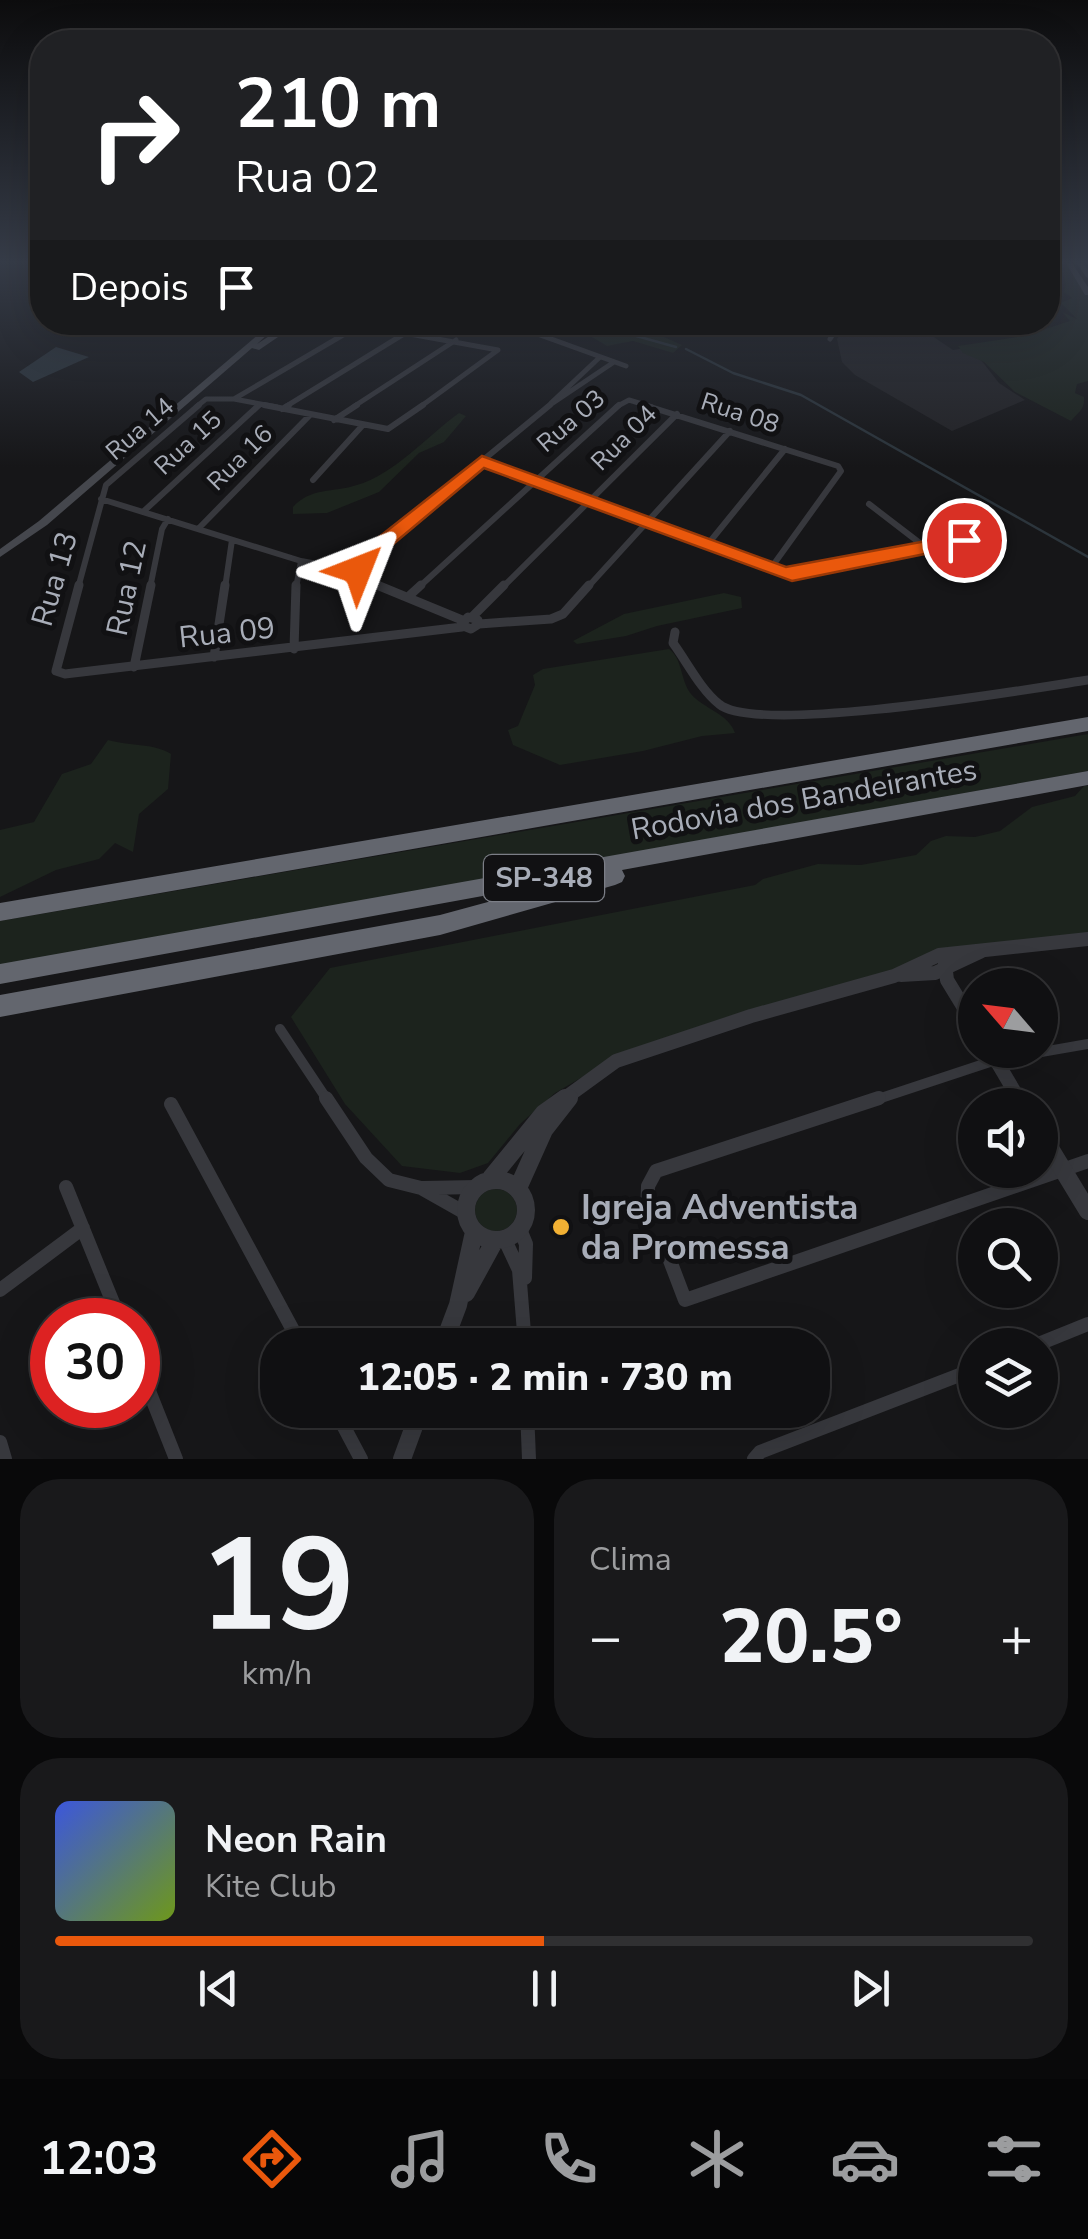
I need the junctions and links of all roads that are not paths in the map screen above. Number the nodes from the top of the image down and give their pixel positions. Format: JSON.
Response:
{"nodes":[{"id":1,"x":263,"y":335,"type":"edge"},
{"id":2,"x":276,"y":335,"type":"edge"},
{"id":3,"x":343,"y":335,"type":"edge"},
{"id":4,"x":402,"y":335,"type":"edge"},
{"id":5,"x":425,"y":335,"type":"edge"},
{"id":6,"x":540,"y":335,"type":"edge"},
{"id":7,"x":833,"y":335,"type":"edge"},
{"id":8,"x":279,"y":336,"type":"joint"},
{"id":9,"x":830,"y":339,"type":"dead end"},
{"id":10,"x":456,"y":340,"type":"junction"},
{"id":11,"x":498,"y":350,"type":"joint"},
{"id":12,"x":240,"y":356,"type":"junction"},
{"id":13,"x":600,"y":357,"type":"junction"},
{"id":14,"x":614,"y":362,"type":"junction"},
{"id":15,"x":626,"y":366,"type":"dead end"},
{"id":16,"x":580,"y":374,"type":"junction"},
{"id":17,"x":593,"y":378,"type":"junction"},
{"id":18,"x":566,"y":384,"type":"junction"},
{"id":19,"x":580,"y":388,"type":"junction"},
{"id":20,"x":559,"y":392,"type":"junction"},
{"id":21,"x":569,"y":395,"type":"junction"},
{"id":22,"x":213,"y":397,"type":"joint"},
{"id":23,"x":233,"y":399,"type":"junction"},
{"id":24,"x":629,"y":400,"type":"joint"},
{"id":25,"x":260,"y":404,"type":"junction"},
{"id":26,"x":550,"y":405,"type":"junction"},
{"id":27,"x":282,"y":409,"type":"junction"},
{"id":28,"x":677,"y":414,"type":"junction"},
{"id":29,"x":310,"y":416,"type":"junction"},
{"id":30,"x":334,"y":420,"type":"junction"},
{"id":31,"x":362,"y":426,"type":"junction"},
{"id":32,"x":392,"y":428,"type":"joint"},
{"id":33,"x":730,"y":431,"type":"junction"},
{"id":34,"x":785,"y":448,"type":"junction"},
{"id":35,"x":482,"y":461,"type":"junction"},
{"id":36,"x":312,"y":480,"type":"dead end"},
{"id":37,"x":534,"y":481,"type":"junction"},
{"id":38,"x":101,"y":499,"type":"junction"},
{"id":39,"x":588,"y":502,"type":"junction"},
{"id":40,"x":869,"y":504,"type":"dead end"},
{"id":41,"x":144,"y":512,"type":"junction"},
{"id":42,"x":168,"y":519,"type":"junction"},
{"id":43,"x":647,"y":523,"type":"junction"},
{"id":44,"x":199,"y":528,"type":"junction"},
{"id":45,"x":232,"y":540,"type":"junction"},
{"id":46,"x":964,"y":540,"type":"dead end"},
{"id":47,"x":708,"y":544,"type":"junction"},
{"id":48,"x":926,"y":547,"type":"junction"},
{"id":49,"x":0,"y":554,"type":"edge"},
{"id":50,"x":300,"y":561,"type":"junction"},
{"id":51,"x":357,"y":564,"type":"junction"},
{"id":52,"x":334,"y":567,"type":"junction"},
{"id":53,"x":771,"y":568,"type":"junction"},
{"id":54,"x":352,"y":575,"type":"junction"},
{"id":55,"x":408,"y":596,"type":"junction"},
{"id":56,"x":469,"y":622,"type":"junction"},
{"id":57,"x":676,"y":632,"type":"dead end"},
{"id":58,"x":294,"y":649,"type":"junction"},
{"id":59,"x":214,"y":657,"type":"junction"},
{"id":60,"x":134,"y":667,"type":"junction"},
{"id":61,"x":56,"y":671,"type":"joint"},
{"id":62,"x":1088,"y":680,"type":"edge"},
{"id":63,"x":1088,"y":724,"type":"edge"},
{"id":64,"x":1088,"y":778,"type":"edge"},
{"id":65,"x":732,"y":845,"type":"junction"},
{"id":66,"x":0,"y":912,"type":"edge"},
{"id":67,"x":1088,"y":939,"type":"edge"},
{"id":68,"x":939,"y":967,"type":"junction"},
{"id":69,"x":0,"y":974,"type":"edge"},
{"id":70,"x":958,"y":998,"type":"edge"},
{"id":71,"x":0,"y":1006,"type":"edge"},
{"id":72,"x":280,"y":1029,"type":"dead end"},
{"id":73,"x":1088,"y":1044,"type":"edge"},
{"id":74,"x":1058,"y":1047,"type":"edge"},
{"id":75,"x":958,"y":1067,"type":"edge"},
{"id":76,"x":578,"y":1087,"type":"junction"},
{"id":77,"x":171,"y":1104,"type":"dead end"},
{"id":78,"x":1058,"y":1161,"type":"edge"},
{"id":79,"x":1088,"y":1162,"type":"edge"},
{"id":80,"x":1062,"y":1168,"type":"junction"},
{"id":81,"x":484,"y":1182,"type":"junction"},
{"id":82,"x":66,"y":1188,"type":"dead end"},
{"id":83,"x":420,"y":1188,"type":"junction"},
{"id":84,"x":518,"y":1188,"type":"junction"},
{"id":85,"x":1088,"y":1211,"type":"edge"},
{"id":86,"x":467,"y":1214,"type":"junction"},
{"id":87,"x":646,"y":1214,"type":"dead end"},
{"id":88,"x":520,"y":1227,"type":"junction"},
{"id":89,"x":83,"y":1228,"type":"junction"},
{"id":90,"x":474,"y":1232,"type":"junction"},
{"id":91,"x":500,"y":1241,"type":"junction"},
{"id":92,"x":669,"y":1258,"type":"dead end"},
{"id":93,"x":0,"y":1290,"type":"edge"},
{"id":94,"x":523,"y":1290,"type":"junction"},
{"id":95,"x":111,"y":1298,"type":"edge"},
{"id":96,"x":458,"y":1305,"type":"junction"},
{"id":97,"x":1088,"y":1324,"type":"edge"},
{"id":98,"x":292,"y":1328,"type":"edge"},
{"id":99,"x":450,"y":1328,"type":"edge"},
{"id":100,"x":524,"y":1328,"type":"edge"},
{"id":101,"x":1058,"y":1336,"type":"edge"},
{"id":102,"x":958,"y":1376,"type":"edge"},
{"id":103,"x":160,"y":1419,"type":"edge"},
{"id":104,"x":345,"y":1428,"type":"edge"},
{"id":105,"x":413,"y":1428,"type":"edge"},
{"id":106,"x":528,"y":1428,"type":"edge"},
{"id":107,"x":0,"y":1442,"type":"edge"},
{"id":108,"x":5,"y":1459,"type":"edge"},
{"id":109,"x":176,"y":1459,"type":"edge"},
{"id":110,"x":361,"y":1459,"type":"edge"},
{"id":111,"x":402,"y":1459,"type":"edge"},
{"id":112,"x":529,"y":1459,"type":"edge"},
{"id":113,"x":754,"y":1459,"type":"edge"}],
"edges":[{"from":1,"to":12,"type":"main road"},
{"from":2,"to":8,"type":"main road"},
{"from":3,"to":23,"type":"street"},
{"from":4,"to":27,"type":"street"},
{"from":5,"to":10,"type":"street"},
{"from":6,"to":13,"type":"street"},
{"from":7,"to":9,"type":"street"},
{"from":8,"to":12,"type":"main road"},
{"from":10,"to":11,"type":"street"},
{"from":10,"to":30,"type":"street"},
{"from":11,"to":32,"type":"street"},
{"from":12,"to":49,"type":"main road"},
{"from":13,"to":14,"type":"street"},
{"from":13,"to":16,"type":"street"},
{"from":14,"to":15,"type":"street"},
{"from":14,"to":17,"type":"street"},
{"from":16,"to":17,"type":"street"},
{"from":16,"to":18,"type":"street"},
{"from":17,"to":19,"type":"street"},
{"from":18,"to":19,"type":"street"},
{"from":18,"to":20,"type":"street"},
{"from":19,"to":21,"type":"street"},
{"from":20,"to":21,"type":"street"},
{"from":20,"to":26,"type":"street"},
{"from":21,"to":26,"type":"street"},
{"from":22,"to":23,"type":"street","name":"Rua 16"},
{"from":22,"to":38,"type":"street","name":"Rua 14"},
{"from":23,"to":25,"type":"street","name":"Rua 16"},
{"from":24,"to":28,"type":"street","name":"Rua 08"},
{"from":24,"to":37,"type":"street","name":"Rua 03"},
{"from":25,"to":27,"type":"street","name":"Rua 16"},
{"from":25,"to":41,"type":"street","name":"Rua 15"},
{"from":26,"to":35,"type":"street"},
{"from":27,"to":29,"type":"street","name":"Rua 16"},
{"from":28,"to":33,"type":"street","name":"Rua 08"},
{"from":28,"to":39,"type":"street","name":"Rua 04"},
{"from":29,"to":30,"type":"street","name":"Rua 16"},
{"from":29,"to":44,"type":"street","name":"Rua 16"},
{"from":30,"to":31,"type":"street","name":"Rua 16"},
{"from":31,"to":32,"type":"street","name":"Rua 16"},
{"from":31,"to":36,"type":"street"},
{"from":33,"to":34,"type":"street","name":"Rua 08"},
{"from":33,"to":43,"type":"street"},
{"from":34,"to":47,"type":"street"},
{"from":34,"to":53,"type":"street","name":"Rua 08"},
{"from":35,"to":37,"type":"street"},
{"from":35,"to":51,"type":"street"},
{"from":37,"to":39,"type":"street"},
{"from":37,"to":55,"type":"street","name":"Rua 03"},
{"from":38,"to":41,"type":"street"},
{"from":38,"to":61,"type":"street","name":"Rua 13"},
{"from":39,"to":43,"type":"street"},
{"from":39,"to":56,"type":"street","name":"Rua 04"},
{"from":40,"to":48,"type":"street"},
{"from":41,"to":42,"type":"street"},
{"from":42,"to":44,"type":"street"},
{"from":42,"to":60,"type":"street","name":"Rua 12"},
{"from":43,"to":47,"type":"street"},
{"from":43,"to":56,"type":"street"},
{"from":44,"to":45,"type":"street"},
{"from":45,"to":50,"type":"street"},
{"from":45,"to":59,"type":"street"},
{"from":46,"to":48,"type":"street"},
{"from":47,"to":53,"type":"street"},
{"from":48,"to":53,"type":"street"},
{"from":50,"to":52,"type":"street"},
{"from":50,"to":58,"type":"street"},
{"from":51,"to":52,"type":"street"},
{"from":51,"to":54,"type":"street"},
{"from":52,"to":54,"type":"street"},
{"from":54,"to":55,"type":"street"},
{"from":55,"to":56,"type":"street"},
{"from":56,"to":58,"type":"street","name":"Rua 09"},
{"from":57,"to":62,"type":"street"},
{"from":58,"to":59,"type":"street","name":"Rua 09"},
{"from":59,"to":60,"type":"street","name":"Rua 09"},
{"from":60,"to":61,"type":"street","name":"Rua 09"},
{"from":63,"to":66,"type":"highway","name":"Rodovia dos Bandeirantes","number":"SP-348"},
{"from":64,"to":65,"type":"highway","name":"Rodovia dos Bandeirantes","number":"SP-348"},
{"from":65,"to":69,"type":"highway","name":"Rodovia dos Bandeirantes","number":"SP-348"},
{"from":65,"to":71,"type":"highway"},
{"from":67,"to":68,"type":"street"},
{"from":68,"to":70,"type":"street"},
{"from":68,"to":76,"type":"street"},
{"from":72,"to":83,"type":"street"},
{"from":73,"to":74,"type":"street"},
{"from":75,"to":87,"type":"street"},
{"from":76,"to":81,"type":"street"},
{"from":76,"to":84,"type":"street"},
{"from":77,"to":98,"type":"street"},
{"from":78,"to":80,"type":"street"},
{"from":79,"to":80,"type":"street"},
{"from":80,"to":85,"type":"street"},
{"from":80,"to":92,"type":"street"},
{"from":81,"to":83,"type":"street"},
{"from":81,"to":84,"type":"street"},
{"from":81,"to":86,"type":"street"},
{"from":82,"to":89,"type":"street"},
{"from":83,"to":86,"type":"street"},
{"from":84,"to":88,"type":"street"},
{"from":86,"to":90,"type":"street"},
{"from":88,"to":91,"type":"street"},
{"from":88,"to":94,"type":"street"},
{"from":89,"to":93,"type":"street"},
{"from":89,"to":95,"type":"street"},
{"from":90,"to":91,"type":"street"},
{"from":90,"to":96,"type":"street"},
{"from":91,"to":94,"type":"street"},
{"from":91,"to":96,"type":"street"},
{"from":94,"to":100,"type":"street"},
{"from":96,"to":99,"type":"street"},
{"from":97,"to":101,"type":"street"},
{"from":102,"to":113,"type":"street"},
{"from":103,"to":109,"type":"street"},
{"from":104,"to":110,"type":"street"},
{"from":105,"to":111,"type":"street"},
{"from":106,"to":112,"type":"street"},
{"from":107,"to":108,"type":"street"}]}
